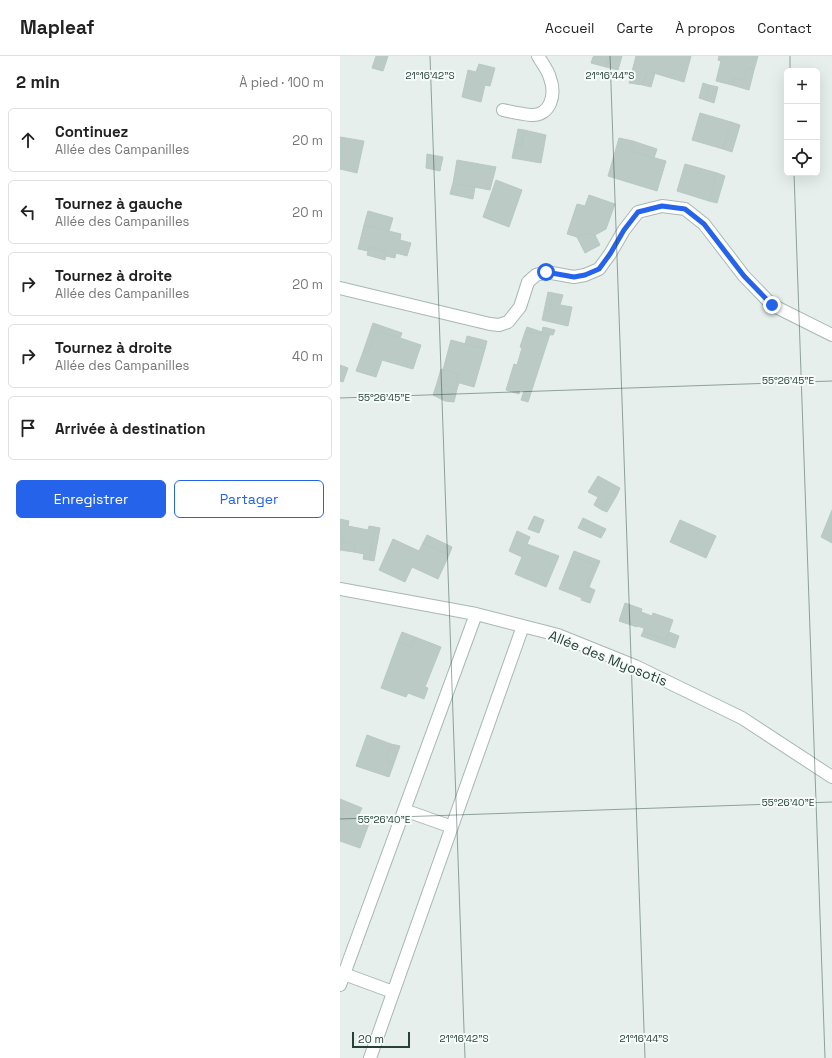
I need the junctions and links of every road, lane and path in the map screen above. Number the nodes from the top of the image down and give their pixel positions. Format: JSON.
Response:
{"nodes":[{"id":1,"x":538,"y":56,"type":"edge"},
{"id":2,"x":503,"y":110,"type":"dead end"},
{"id":3,"x":340,"y":288,"type":"edge"},
{"id":4,"x":832,"y":335,"type":"edge"},
{"id":5,"x":340,"y":589,"type":"edge"},
{"id":6,"x":476,"y":614,"type":"junction"},
{"id":7,"x":523,"y":626,"type":"junction"},
{"id":8,"x":832,"y":777,"type":"edge"},
{"id":9,"x":404,"y":810,"type":"junction"},
{"id":10,"x":452,"y":827,"type":"junction"},
{"id":11,"x":342,"y":980,"type":"edge"},
{"id":12,"x":393,"y":992,"type":"junction"},
{"id":13,"x":370,"y":1058,"type":"edge"}],
"edges":[{"from":1,"to":2,"type":"street"},
{"from":3,"to":4,"type":"street"},
{"from":5,"to":6,"type":"street","name":"Allée des Myosotis"},
{"from":6,"to":7,"type":"street","name":"Allée des Myosotis"},
{"from":6,"to":9,"type":"street"},
{"from":7,"to":8,"type":"street","name":"Allée des Myosotis"},
{"from":7,"to":10,"type":"street"},
{"from":9,"to":10,"type":"street"},
{"from":9,"to":11,"type":"street"},
{"from":10,"to":12,"type":"street"},
{"from":11,"to":12,"type":"street"},
{"from":12,"to":13,"type":"street"}]}
